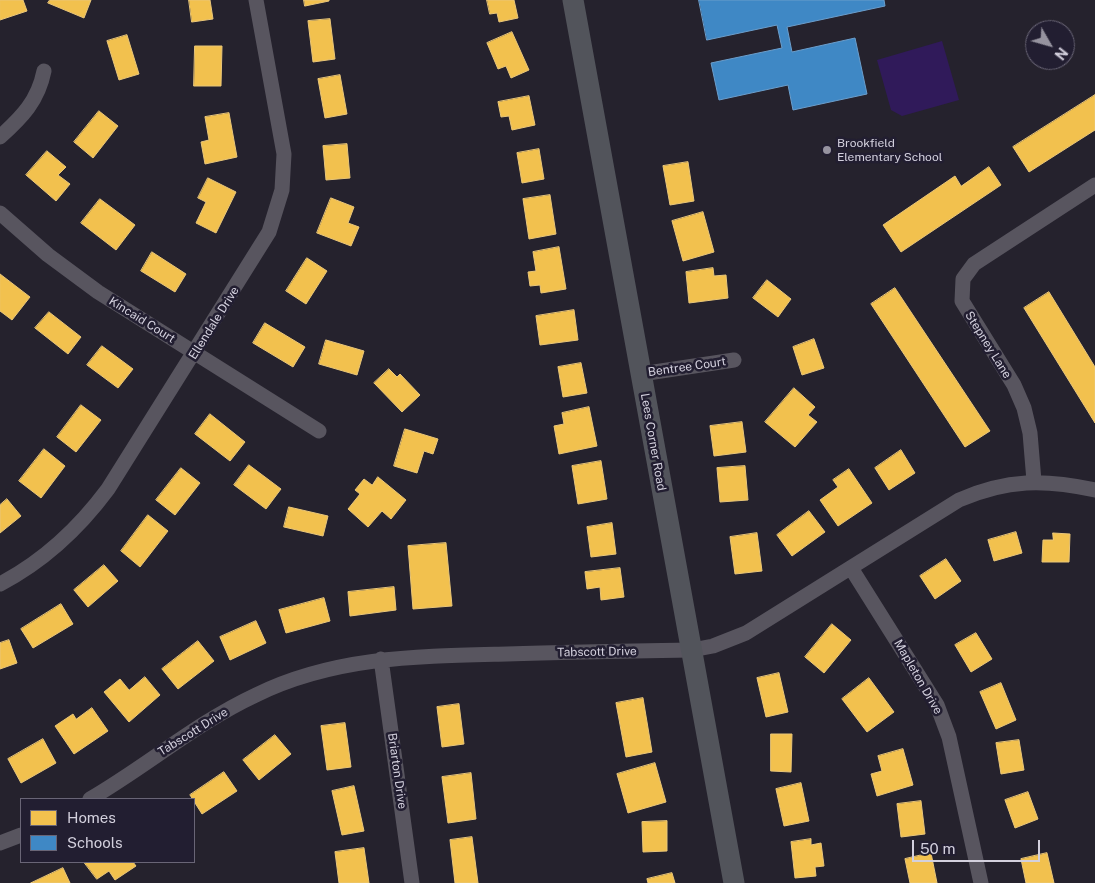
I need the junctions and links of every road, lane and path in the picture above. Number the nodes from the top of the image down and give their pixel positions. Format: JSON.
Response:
{"nodes":[{"id":1,"x":256,"y":0,"type":"edge"},
{"id":2,"x":573,"y":0,"type":"edge"},
{"id":3,"x":44,"y":71,"type":"dead end"},
{"id":4,"x":0,"y":137,"type":"edge"},
{"id":5,"x":1095,"y":185,"type":"edge"},
{"id":6,"x":0,"y":213,"type":"edge"},
{"id":7,"x":194,"y":354,"type":"junction"},
{"id":8,"x":734,"y":360,"type":"dead end"},
{"id":9,"x":641,"y":374,"type":"junction"},
{"id":10,"x":318,"y":432,"type":"dead end"},
{"id":11,"x":1034,"y":481,"type":"junction"},
{"id":12,"x":1095,"y":490,"type":"edge"},
{"id":13,"x":852,"y":568,"type":"junction"},
{"id":14,"x":0,"y":584,"type":"edge"},
{"id":15,"x":692,"y":650,"type":"junction"},
{"id":16,"x":381,"y":659,"type":"junction"},
{"id":17,"x":92,"y":798,"type":"edge"},
{"id":18,"x":20,"y":835,"type":"edge"},
{"id":19,"x":0,"y":843,"type":"edge"},
{"id":20,"x":412,"y":883,"type":"edge"},
{"id":21,"x":734,"y":883,"type":"edge"},
{"id":22,"x":981,"y":883,"type":"edge"}],
"edges":[{"from":1,"to":7,"type":"street","name":"Ellendale Drive"},
{"from":2,"to":9,"type":"street","name":"Lees Corner Road"},
{"from":3,"to":4,"type":"street"},
{"from":5,"to":11,"type":"street","name":"Stepney Lane"},
{"from":6,"to":7,"type":"street","name":"Kincaid Court"},
{"from":7,"to":10,"type":"street","name":"Kincaid Court"},
{"from":7,"to":14,"type":"street","name":"Ellendale Drive"},
{"from":8,"to":9,"type":"street","name":"Bentree Court"},
{"from":9,"to":15,"type":"street","name":"Lees Corner Road"},
{"from":11,"to":12,"type":"street","name":"Tabscott Drive"},
{"from":11,"to":13,"type":"street","name":"Tabscott Drive"},
{"from":13,"to":15,"type":"street","name":"Tabscott Drive"},
{"from":13,"to":22,"type":"street","name":"Mapleton Drive"},
{"from":15,"to":16,"type":"street","name":"Tabscott Drive"},
{"from":15,"to":21,"type":"street","name":"Lees Corner Road"},
{"from":16,"to":17,"type":"street","name":"Tabscott Drive"},
{"from":16,"to":20,"type":"street","name":"Briarton Drive"},
{"from":18,"to":19,"type":"street"}]}
